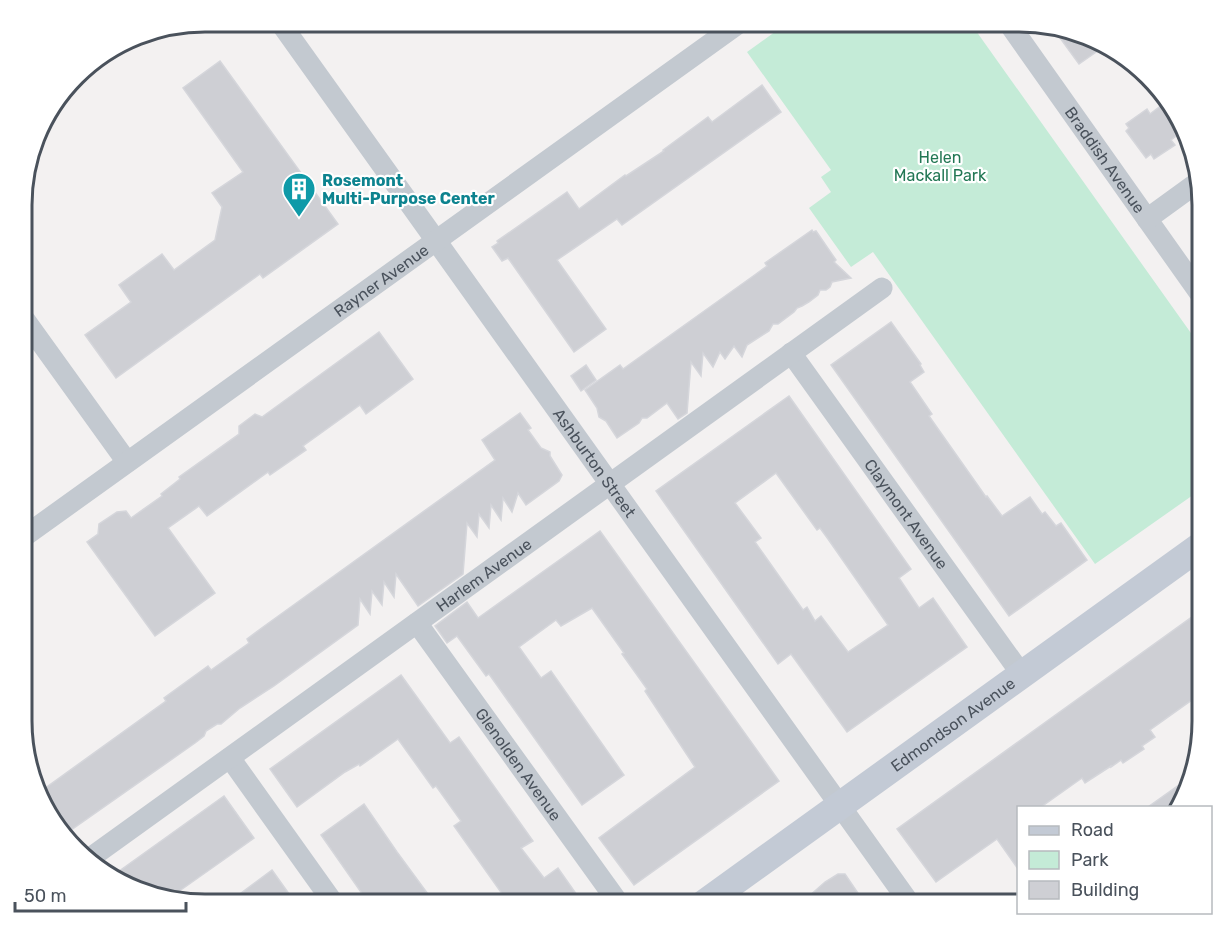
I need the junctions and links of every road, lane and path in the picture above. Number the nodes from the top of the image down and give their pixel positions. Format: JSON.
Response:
{"nodes":[{"id":1,"x":286,"y":31,"type":"edge"},
{"id":2,"x":727,"y":32,"type":"edge"},
{"id":3,"x":1015,"y":32,"type":"edge"},
{"id":4,"x":1191,"y":187,"type":"edge"},
{"id":5,"x":1147,"y":219,"type":"junction"},
{"id":6,"x":435,"y":241,"type":"junction"},
{"id":7,"x":1192,"y":282,"type":"edge"},
{"id":8,"x":882,"y":288,"type":"dead end"},
{"id":9,"x":31,"y":329,"type":"edge"},
{"id":10,"x":791,"y":353,"type":"junction"},
{"id":11,"x":127,"y":462,"type":"junction"},
{"id":12,"x":610,"y":483,"type":"junction"},
{"id":13,"x":32,"y":531,"type":"edge"},
{"id":14,"x":1192,"y":552,"type":"edge"},
{"id":15,"x":417,"y":623,"type":"junction"},
{"id":16,"x":1022,"y":675,"type":"junction"},
{"id":17,"x":230,"y":758,"type":"junction"},
{"id":18,"x":840,"y":805,"type":"junction"},
{"id":19,"x":94,"y":855,"type":"edge"},
{"id":20,"x":327,"y":894,"type":"edge"},
{"id":21,"x":612,"y":894,"type":"edge"},
{"id":22,"x":717,"y":894,"type":"edge"},
{"id":23,"x":903,"y":894,"type":"edge"}],
"edges":[{"from":1,"to":6,"type":"street","name":"Ashburton Street"},
{"from":2,"to":6,"type":"street","name":"Rayner Avenue"},
{"from":3,"to":5,"type":"street","name":"Braddish Avenue"},
{"from":4,"to":5,"type":"street"},
{"from":5,"to":7,"type":"street","name":"Braddish Avenue"},
{"from":6,"to":11,"type":"street","name":"Rayner Avenue"},
{"from":6,"to":12,"type":"street","name":"Ashburton Street"},
{"from":8,"to":10,"type":"street","name":"Harlem Avenue"},
{"from":9,"to":11,"type":"street"},
{"from":10,"to":12,"type":"street","name":"Harlem Avenue"},
{"from":10,"to":16,"type":"street","name":"Claymont Avenue"},
{"from":11,"to":13,"type":"street","name":"Rayner Avenue"},
{"from":12,"to":15,"type":"street","name":"Harlem Avenue"},
{"from":12,"to":18,"type":"street","name":"Ashburton Street"},
{"from":14,"to":16,"type":"main road","name":"Edmondson Avenue"},
{"from":15,"to":17,"type":"street","name":"Harlem Avenue"},
{"from":15,"to":21,"type":"street","name":"Glenolden Avenue"},
{"from":16,"to":18,"type":"main road","name":"Edmondson Avenue"},
{"from":17,"to":19,"type":"street","name":"Harlem Avenue"},
{"from":17,"to":20,"type":"street"},
{"from":18,"to":22,"type":"main road","name":"Edmondson Avenue"},
{"from":18,"to":23,"type":"street","name":"Ashburton Street"}]}
